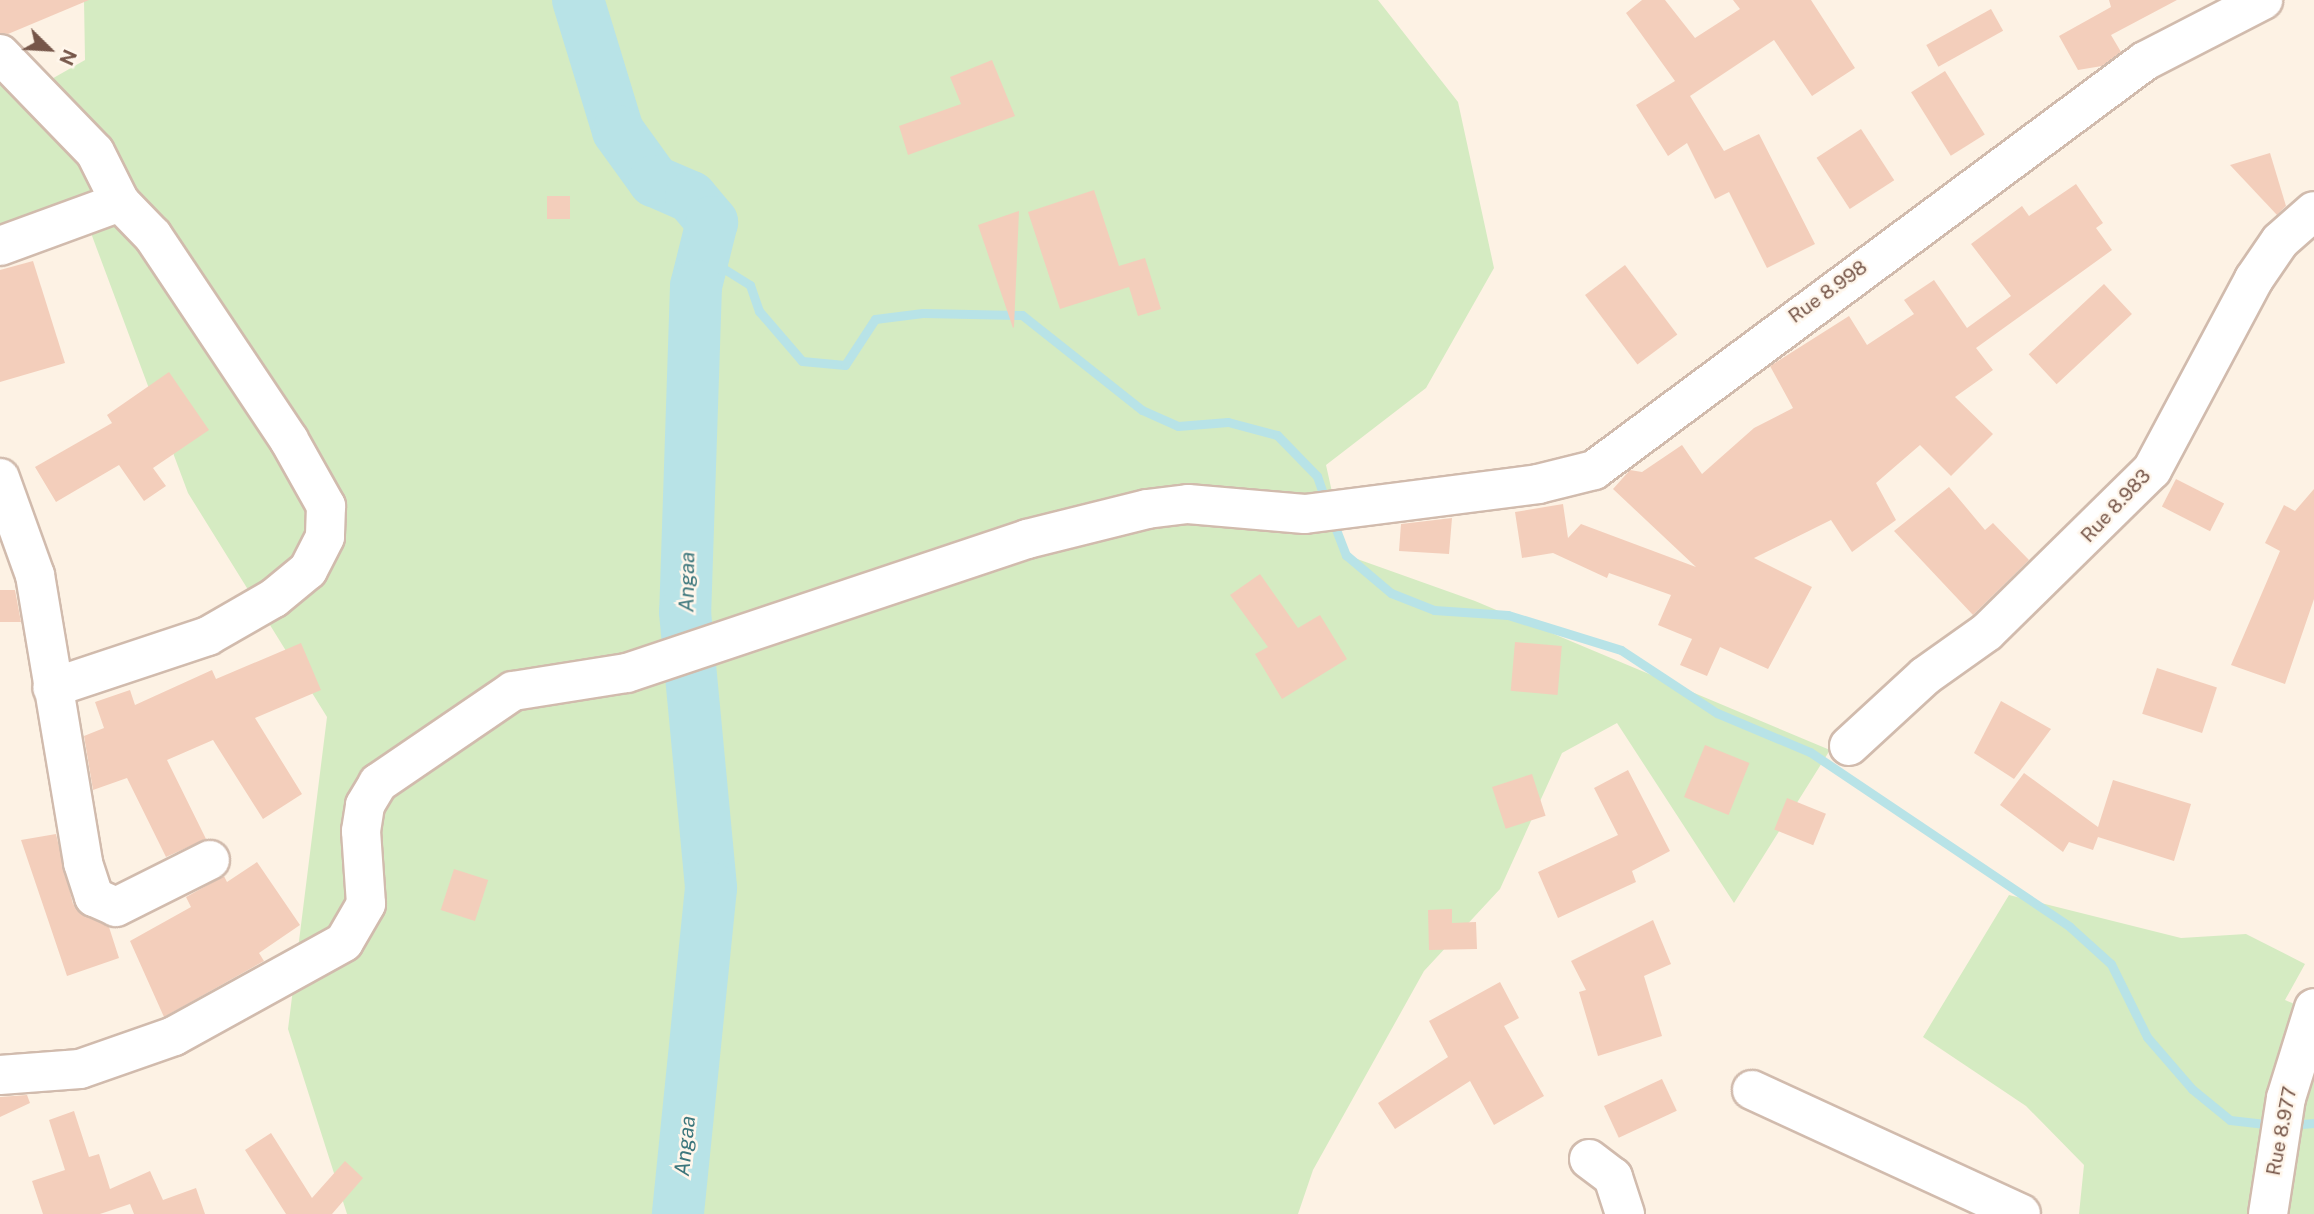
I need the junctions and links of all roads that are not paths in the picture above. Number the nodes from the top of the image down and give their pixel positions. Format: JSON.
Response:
{"nodes":[{"id":1,"x":2263,"y":0,"type":"edge"},
{"id":2,"x":0,"y":54,"type":"edge"},
{"id":3,"x":120,"y":202,"type":"junction"},
{"id":4,"x":2314,"y":211,"type":"edge"},
{"id":5,"x":0,"y":246,"type":"edge"},
{"id":6,"x":0,"y":478,"type":"edge"},
{"id":7,"x":52,"y":688,"type":"junction"},
{"id":8,"x":1849,"y":746,"type":"dead end"},
{"id":9,"x":210,"y":860,"type":"dead end"},
{"id":10,"x":2314,"y":1009,"type":"edge"},
{"id":11,"x":0,"y":1075,"type":"edge"},
{"id":12,"x":1752,"y":1090,"type":"dead end"},
{"id":13,"x":1589,"y":1159,"type":"dead end"},
{"id":14,"x":1625,"y":1214,"type":"edge"},
{"id":15,"x":2021,"y":1214,"type":"edge"},
{"id":16,"x":2268,"y":1214,"type":"edge"}],
"edges":[{"from":1,"to":11,"type":"street","name":"Rue 8.998"},
{"from":2,"to":3,"type":"street"},
{"from":3,"to":5,"type":"street"},
{"from":3,"to":7,"type":"street"},
{"from":4,"to":8,"type":"street","name":"Rue 8.983"},
{"from":6,"to":7,"type":"street"},
{"from":7,"to":9,"type":"street"},
{"from":10,"to":16,"type":"street","name":"Rue 8.977"},
{"from":12,"to":15,"type":"street"},
{"from":13,"to":14,"type":"street"}]}
